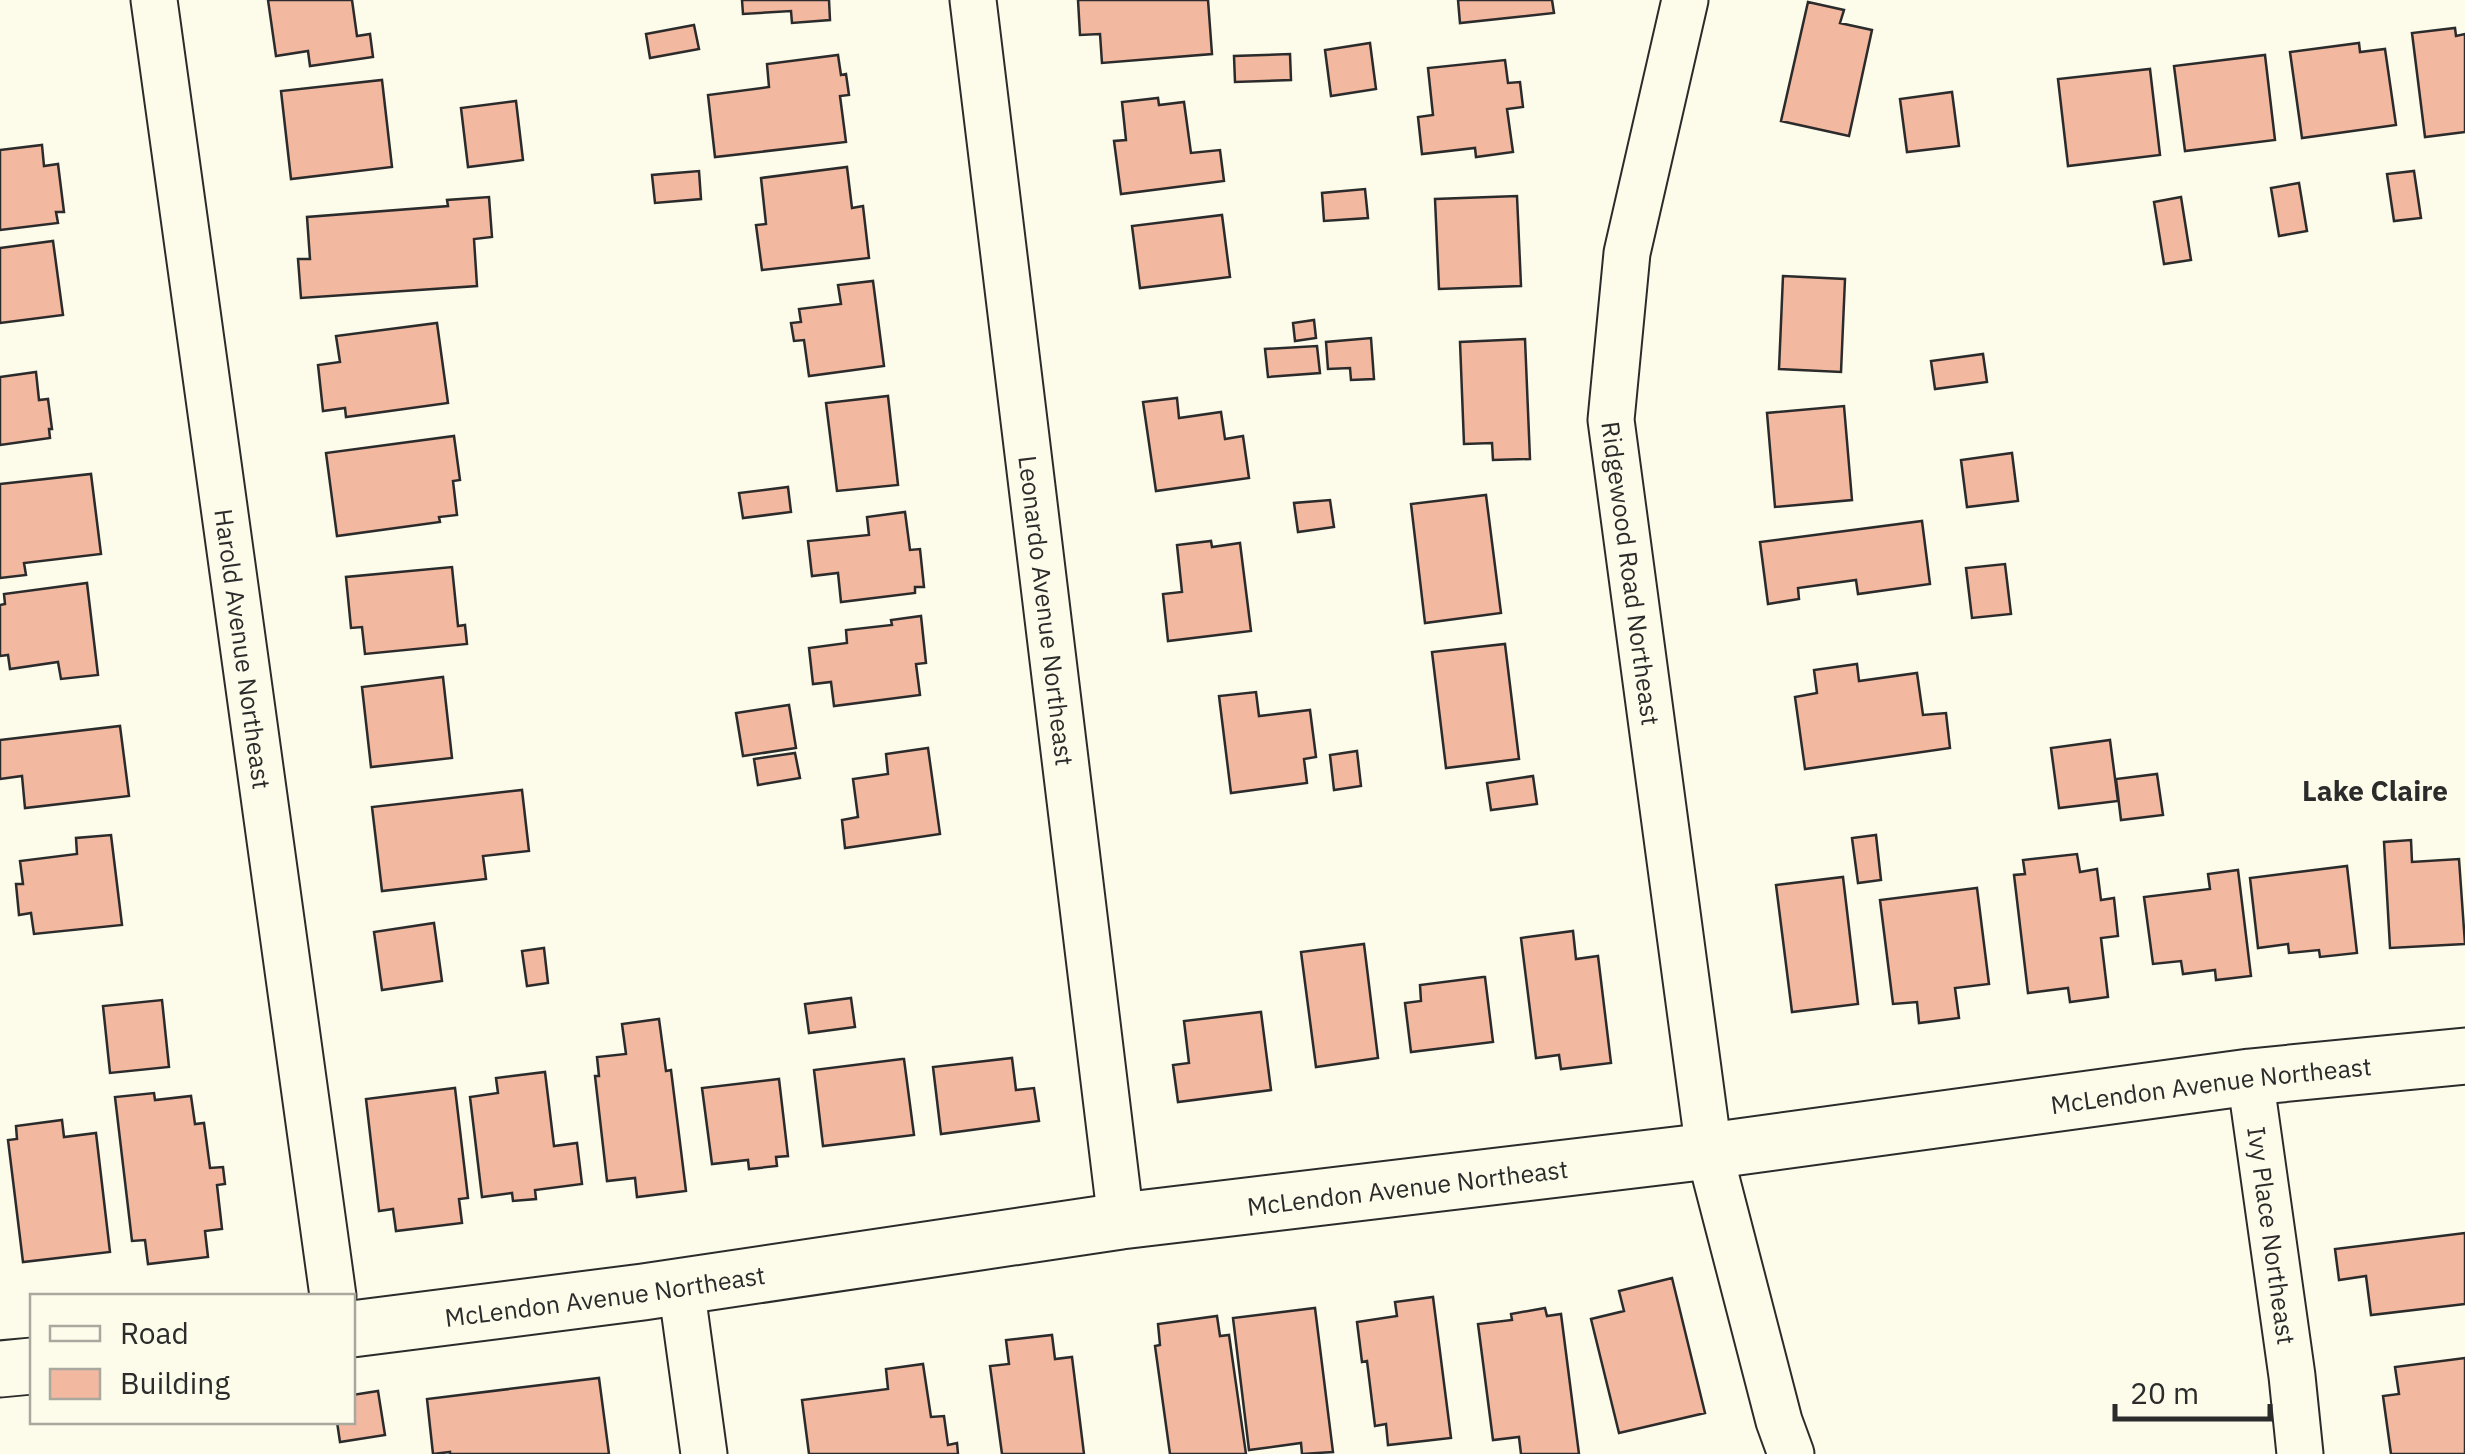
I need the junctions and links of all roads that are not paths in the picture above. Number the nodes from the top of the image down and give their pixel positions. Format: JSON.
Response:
{"nodes":[{"id":1,"x":154,"y":0,"type":"edge"},
{"id":2,"x":972,"y":0,"type":"edge"},
{"id":3,"x":1686,"y":0,"type":"edge"},
{"id":4,"x":2465,"y":1056,"type":"edge"},
{"id":5,"x":2250,"y":1077,"type":"junction"},
{"id":6,"x":1709,"y":1151,"type":"junction"},
{"id":7,"x":1120,"y":1222,"type":"junction"},
{"id":8,"x":680,"y":1286,"type":"junction"},
{"id":9,"x":332,"y":1294,"type":"edge"},
{"id":10,"x":355,"y":1328,"type":"edge"},
{"id":11,"x":30,"y":1366,"type":"edge"},
{"id":12,"x":0,"y":1369,"type":"edge"},
{"id":13,"x":704,"y":1454,"type":"edge"},
{"id":14,"x":1790,"y":1454,"type":"edge"},
{"id":15,"x":2300,"y":1454,"type":"edge"}],
"edges":[{"from":1,"to":9,"type":"street","name":"Harold Avenue Northeast"},
{"from":2,"to":7,"type":"street","name":"Leonardo Avenue Northeast"},
{"from":3,"to":6,"type":"street","name":"Ridgewood Road Northeast"},
{"from":4,"to":5,"type":"street","name":"McLendon Avenue Northeast"},
{"from":5,"to":6,"type":"street","name":"McLendon Avenue Northeast"},
{"from":5,"to":15,"type":"street","name":"Ivy Place Northeast"},
{"from":6,"to":7,"type":"street","name":"McLendon Avenue Northeast"},
{"from":6,"to":14,"type":"street","name":"Ridgewood Road Northeast"},
{"from":7,"to":8,"type":"street","name":"McLendon Avenue Northeast"},
{"from":8,"to":10,"type":"street","name":"McLendon Avenue Northeast"},
{"from":8,"to":13,"type":"street"},
{"from":11,"to":12,"type":"street"}]}
